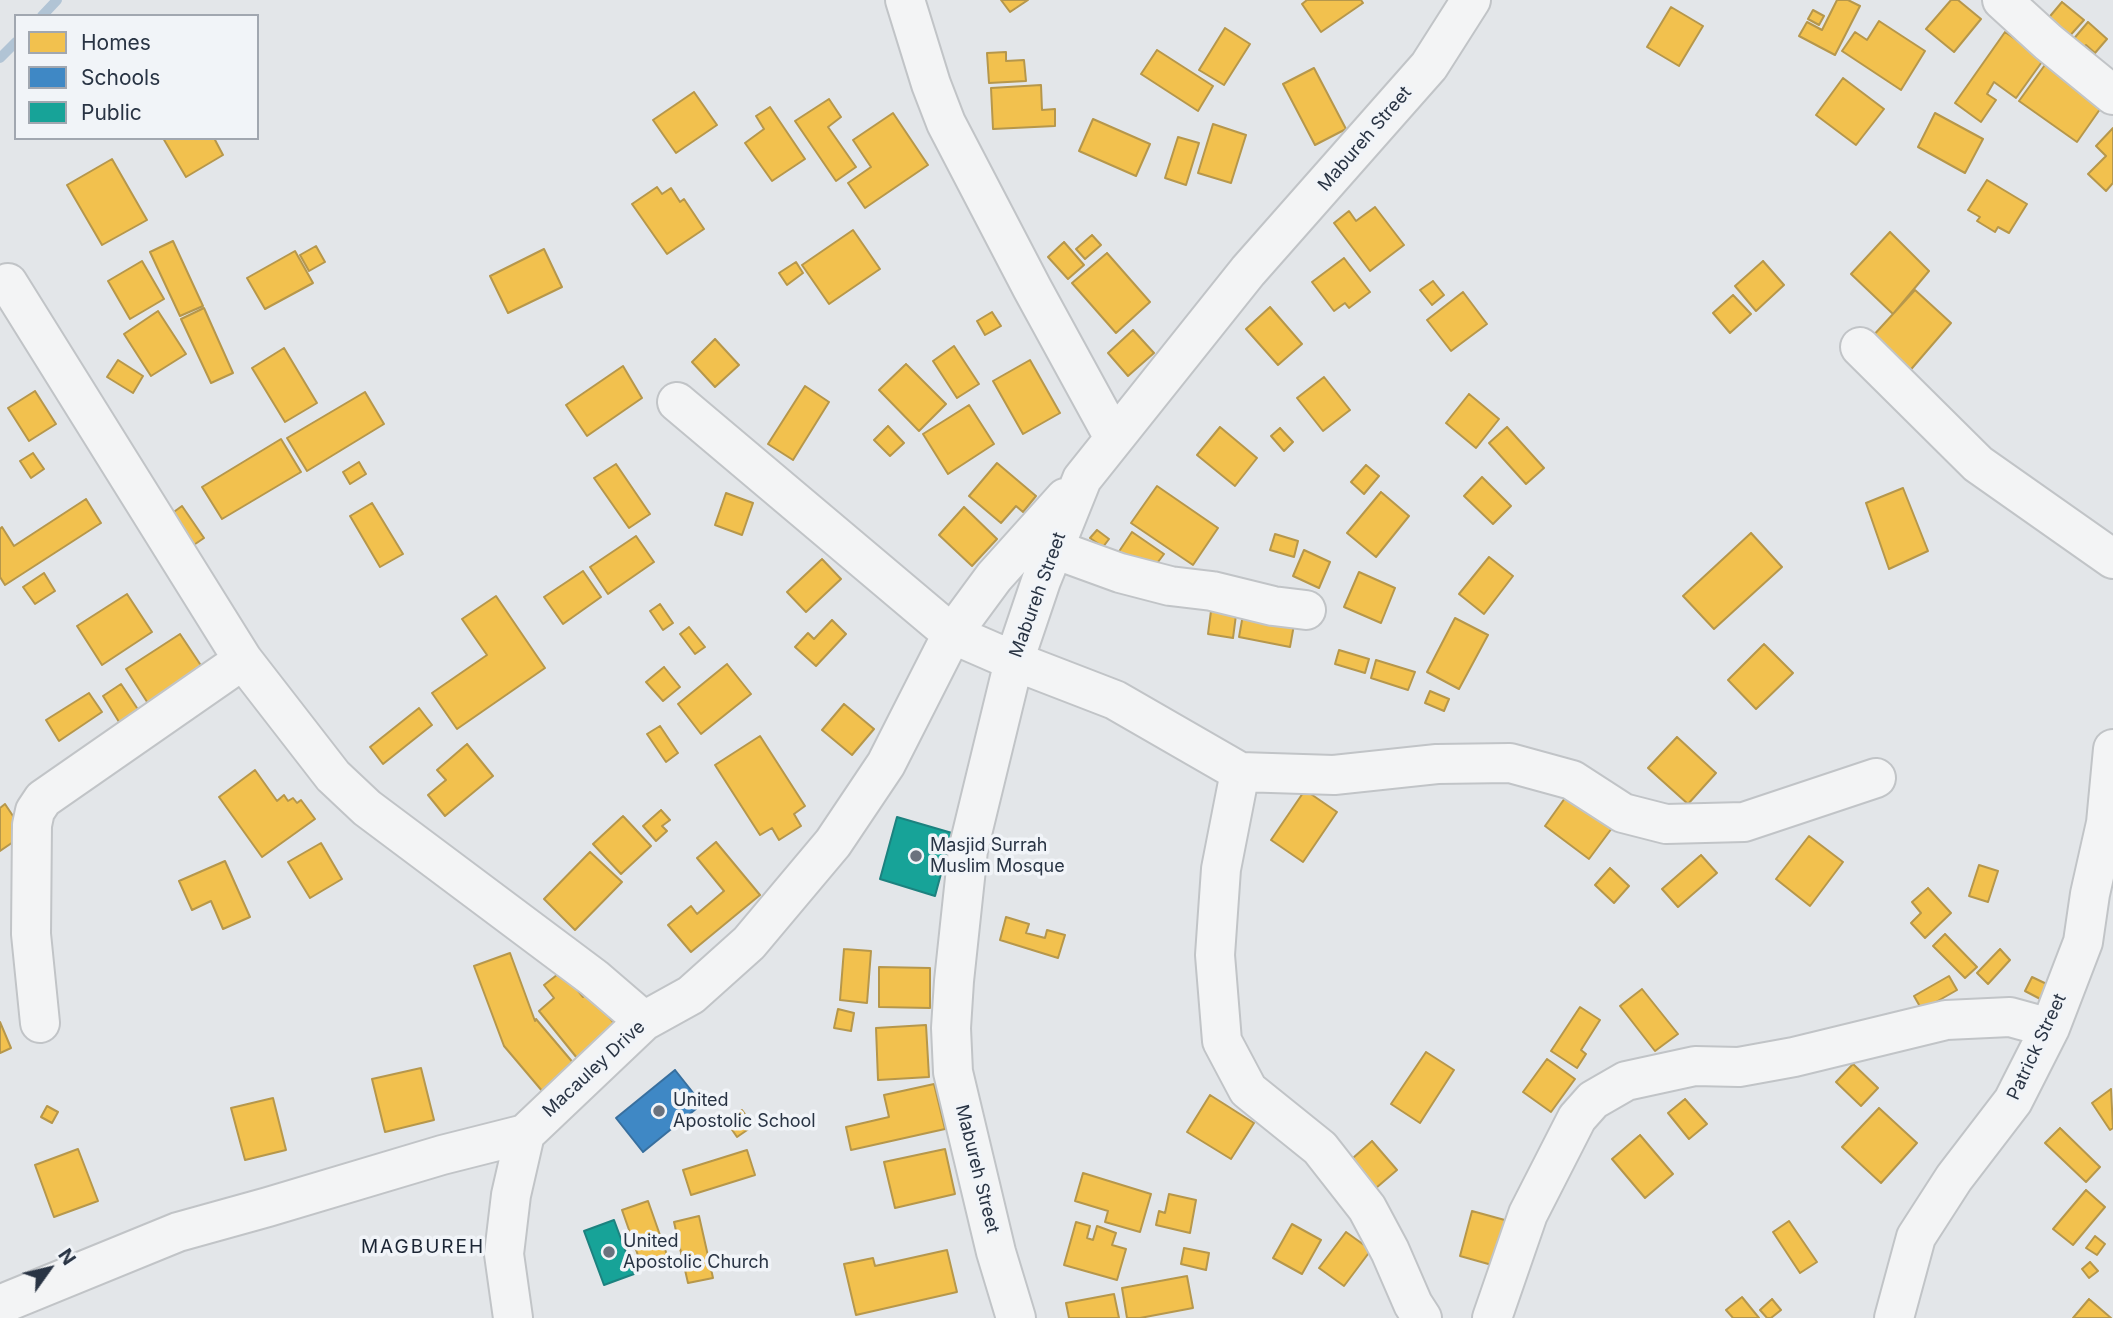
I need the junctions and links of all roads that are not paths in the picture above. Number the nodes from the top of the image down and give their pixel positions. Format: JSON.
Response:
{"nodes":[{"id":1,"x":1471,"y":0,"type":"edge"},
{"id":2,"x":2002,"y":0,"type":"edge"},
{"id":3,"x":905,"y":1,"type":"edge"},
{"id":4,"x":2113,"y":95,"type":"edge"},
{"id":5,"x":8,"y":283,"type":"dead end"},
{"id":6,"x":1860,"y":347,"type":"dead end"},
{"id":7,"x":677,"y":402,"type":"dead end"},
{"id":8,"x":1114,"y":438,"type":"junction"},
{"id":9,"x":1082,"y":479,"type":"junction"},
{"id":10,"x":1054,"y":549,"type":"junction"},
{"id":11,"x":2113,"y":559,"type":"edge"},
{"id":12,"x":1306,"y":610,"type":"dead end"},
{"id":13,"x":952,"y":634,"type":"junction"},
{"id":14,"x":243,"y":660,"type":"junction"},
{"id":15,"x":1014,"y":661,"type":"junction"},
{"id":16,"x":2113,"y":749,"type":"edge"},
{"id":17,"x":1240,"y":772,"type":"junction"},
{"id":18,"x":1876,"y":778,"type":"dead end"},
{"id":19,"x":2102,"y":901,"type":"edge"},
{"id":20,"x":644,"y":1021,"type":"junction"},
{"id":21,"x":40,"y":1023,"type":"dead end"},
{"id":22,"x":2050,"y":1028,"type":"junction"},
{"id":23,"x":525,"y":1134,"type":"junction"},
{"id":24,"x":0,"y":1307,"type":"edge"},
{"id":25,"x":513,"y":1318,"type":"edge"},
{"id":26,"x":1016,"y":1318,"type":"edge"},
{"id":27,"x":1422,"y":1318,"type":"edge"},
{"id":28,"x":1492,"y":1318,"type":"edge"},
{"id":29,"x":1894,"y":1318,"type":"edge"}],
"edges":[{"from":1,"to":8,"type":"street","name":"Mabureh Street"},
{"from":2,"to":4,"type":"street"},
{"from":3,"to":8,"type":"street"},
{"from":5,"to":14,"type":"street"},
{"from":6,"to":11,"type":"street"},
{"from":7,"to":13,"type":"street"},
{"from":8,"to":9,"type":"street","name":"Mabureh Street"},
{"from":9,"to":10,"type":"street","name":"Mabureh Street"},
{"from":9,"to":13,"type":"street","name":"Macauley Drive"},
{"from":10,"to":12,"type":"street"},
{"from":10,"to":15,"type":"street","name":"Mabureh Street"},
{"from":13,"to":15,"type":"street"},
{"from":13,"to":20,"type":"street","name":"Macauley Drive"},
{"from":14,"to":20,"type":"street"},
{"from":14,"to":21,"type":"street"},
{"from":15,"to":17,"type":"street"},
{"from":15,"to":26,"type":"street","name":"Mabureh Street"},
{"from":16,"to":19,"type":"street","name":"Patrick Street"},
{"from":17,"to":18,"type":"street"},
{"from":17,"to":27,"type":"street"},
{"from":19,"to":22,"type":"street","name":"Patrick Street"},
{"from":20,"to":23,"type":"street","name":"Macauley Drive"},
{"from":22,"to":28,"type":"street"},
{"from":22,"to":29,"type":"street","name":"Patrick Street"},
{"from":23,"to":24,"type":"street","name":"Macauley Drive"},
{"from":23,"to":25,"type":"street"}]}
